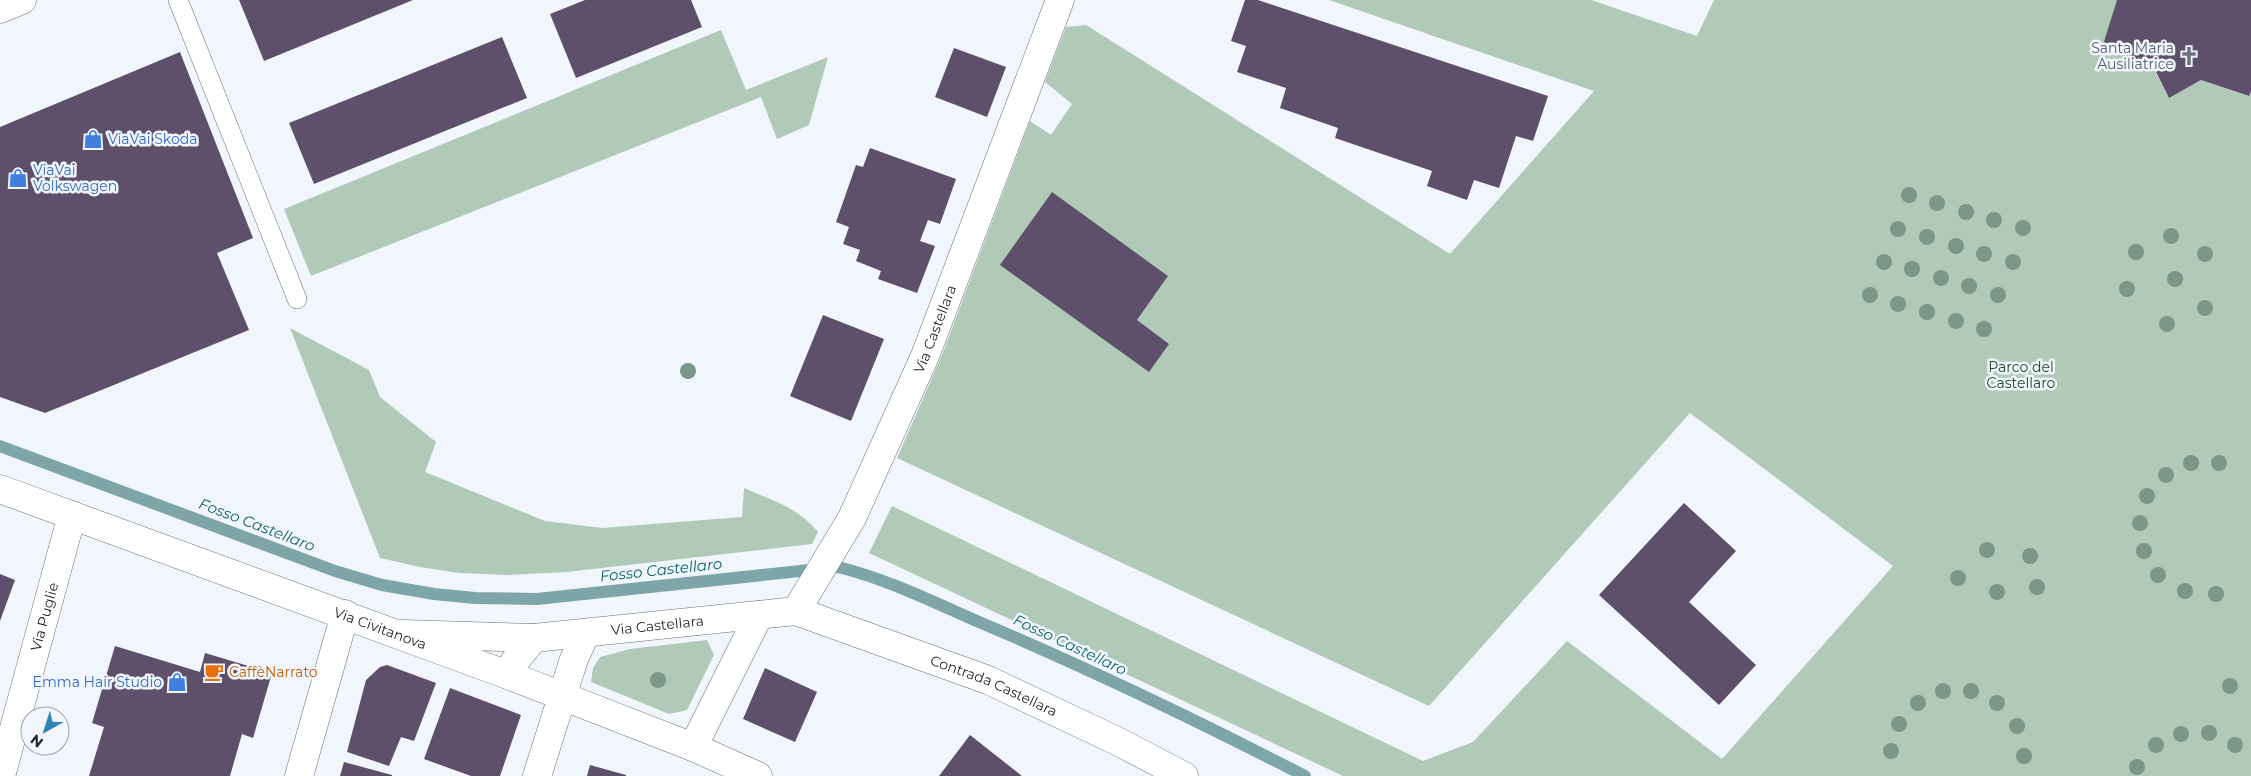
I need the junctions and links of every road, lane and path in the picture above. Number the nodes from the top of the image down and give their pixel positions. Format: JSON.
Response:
{"nodes":[{"id":1,"x":22,"y":0,"type":"edge"},
{"id":2,"x":178,"y":0,"type":"edge"},
{"id":3,"x":1060,"y":0,"type":"edge"},
{"id":4,"x":0,"y":9,"type":"edge"},
{"id":5,"x":297,"y":299,"type":"dead end"},
{"id":6,"x":0,"y":488,"type":"edge"},
{"id":7,"x":72,"y":515,"type":"junction"},
{"id":8,"x":800,"y":605,"type":"junction"},
{"id":9,"x":345,"y":614,"type":"junction"},
{"id":10,"x":759,"y":615,"type":"junction"},
{"id":11,"x":586,"y":632,"type":"junction"},
{"id":12,"x":398,"y":634,"type":"junction"},
{"id":13,"x":534,"y":638,"type":"junction"},
{"id":14,"x":508,"y":675,"type":"junction"},
{"id":15,"x":562,"y":696,"type":"junction"},
{"id":16,"x":693,"y":747,"type":"junction"},
{"id":17,"x":1,"y":776,"type":"edge"},
{"id":18,"x":299,"y":776,"type":"edge"},
{"id":19,"x":536,"y":776,"type":"edge"},
{"id":20,"x":758,"y":776,"type":"edge"},
{"id":21,"x":1184,"y":776,"type":"edge"}],
"edges":[{"from":1,"to":4,"type":"street"},
{"from":2,"to":5,"type":"lane"},
{"from":3,"to":8,"type":"street","name":"Via Castellara"},
{"from":6,"to":7,"type":"street","name":"Via Civitanova"},
{"from":7,"to":9,"type":"street","name":"Via Civitanova"},
{"from":7,"to":17,"type":"street","name":"Via Puglie"},
{"from":8,"to":10,"type":"street","name":"Via Castellara"},
{"from":8,"to":21,"type":"street","name":"Contrada Castellara"},
{"from":9,"to":12,"type":"street","name":"Via Civitanova"},
{"from":9,"to":18,"type":"street"},
{"from":10,"to":11,"type":"street","name":"Via Castellara"},
{"from":10,"to":16,"type":"street"},
{"from":11,"to":13,"type":"street","name":"Via Castellara"},
{"from":11,"to":15,"type":"street"},
{"from":12,"to":13,"type":"street","name":"Via Castellara"},
{"from":12,"to":14,"type":"street","name":"Via Civitanova"},
{"from":13,"to":14,"type":"street"},
{"from":14,"to":15,"type":"street","name":"Via Civitanova"},
{"from":15,"to":16,"type":"street","name":"Via Civitanova"},
{"from":15,"to":19,"type":"street"},
{"from":16,"to":20,"type":"street","name":"Via Civitanova"}]}
